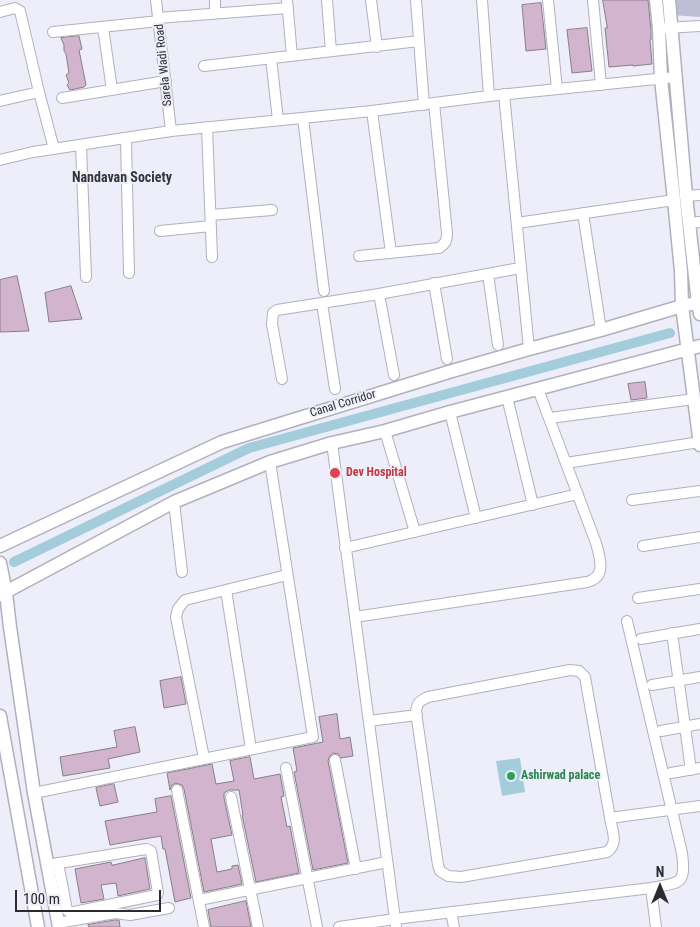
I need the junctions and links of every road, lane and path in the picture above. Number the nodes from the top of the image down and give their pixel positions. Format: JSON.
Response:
{"nodes":[{"id":1,"x":156,"y":0,"type":"edge"},
{"id":2,"x":216,"y":0,"type":"edge"},
{"id":3,"x":327,"y":0,"type":"edge"},
{"id":4,"x":372,"y":0,"type":"edge"},
{"id":5,"x":416,"y":0,"type":"edge"},
{"id":6,"x":482,"y":0,"type":"edge"},
{"id":7,"x":548,"y":0,"type":"edge"},
{"id":8,"x":593,"y":0,"type":"edge"},
{"id":9,"x":656,"y":0,"type":"edge"},
{"id":10,"x":670,"y":0,"type":"edge"},
{"id":11,"x":288,"y":4,"type":"edge"},
{"id":12,"x":0,"y":12,"type":"edge"},
{"id":13,"x":216,"y":13,"type":"junction"},
{"id":14,"x":159,"y":20,"type":"junction"},
{"id":15,"x":700,"y":26,"type":"edge"},
{"id":16,"x":103,"y":27,"type":"junction"},
{"id":17,"x":672,"y":28,"type":"junction"},
{"id":18,"x":659,"y":29,"type":"junction"},
{"id":19,"x":53,"y":32,"type":"dead end"},
{"id":20,"x":419,"y":41,"type":"junction"},
{"id":21,"x":377,"y":47,"type":"junction"},
{"id":22,"x":331,"y":52,"type":"junction"},
{"id":23,"x":292,"y":56,"type":"junction"},
{"id":24,"x":271,"y":58,"type":"junction"},
{"id":25,"x":204,"y":66,"type":"dead end"},
{"id":26,"x":676,"y":77,"type":"junction"},
{"id":27,"x":661,"y":79,"type":"junction"},
{"id":28,"x":166,"y":81,"type":"junction"},
{"id":29,"x":601,"y":85,"type":"junction"},
{"id":30,"x":557,"y":89,"type":"junction"},
{"id":31,"x":112,"y":90,"type":"junction"},
{"id":32,"x":39,"y":92,"type":"junction"},
{"id":33,"x":504,"y":94,"type":"junction"},
{"id":34,"x":489,"y":96,"type":"junction"},
{"id":35,"x":62,"y":98,"type":"dead end"},
{"id":36,"x":0,"y":101,"type":"edge"},
{"id":37,"x":429,"y":104,"type":"junction"},
{"id":38,"x":372,"y":110,"type":"junction"},
{"id":39,"x":303,"y":118,"type":"junction"},
{"id":40,"x":278,"y":120,"type":"junction"},
{"id":41,"x":207,"y":127,"type":"junction"},
{"id":42,"x":171,"y":131,"type":"junction"},
{"id":43,"x":126,"y":139,"type":"junction"},
{"id":44,"x":80,"y":145,"type":"junction"},
{"id":45,"x":54,"y":149,"type":"junction"},
{"id":46,"x":0,"y":160,"type":"edge"},
{"id":47,"x":700,"y":195,"type":"edge"},
{"id":48,"x":680,"y":198,"type":"junction"},
{"id":49,"x":272,"y":210,"type":"dead end"},
{"id":50,"x":583,"y":213,"type":"junction"},
{"id":51,"x":211,"y":221,"type":"junction"},
{"id":52,"x":695,"y":222,"type":"edge"},
{"id":53,"x":517,"y":223,"type":"junction"},
{"id":54,"x":160,"y":231,"type":"dead end"},
{"id":55,"x":391,"y":253,"type":"junction"},
{"id":56,"x":359,"y":256,"type":"dead end"},
{"id":57,"x":212,"y":257,"type":"dead end"},
{"id":58,"x":520,"y":268,"type":"junction"},
{"id":59,"x":129,"y":273,"type":"dead end"},
{"id":60,"x":488,"y":274,"type":"junction"},
{"id":61,"x":86,"y":277,"type":"dead end"},
{"id":62,"x":434,"y":284,"type":"junction"},
{"id":63,"x":324,"y":291,"type":"dead end"},
{"id":64,"x":379,"y":294,"type":"junction"},
{"id":65,"x":322,"y":303,"type":"junction"},
{"id":66,"x":682,"y":306,"type":"junction"},
{"id":67,"x":699,"y":306,"type":"edge"},
{"id":68,"x":601,"y":330,"type":"junction"},
{"id":69,"x":498,"y":345,"type":"dead end"},
{"id":70,"x":700,"y":346,"type":"edge"},
{"id":71,"x":529,"y":348,"type":"junction"},
{"id":72,"x":687,"y":349,"type":"junction"},
{"id":73,"x":447,"y":359,"type":"dead end"},
{"id":74,"x":394,"y":375,"type":"dead end"},
{"id":75,"x":282,"y":379,"type":"dead end"},
{"id":76,"x":538,"y":388,"type":"junction"},
{"id":77,"x":335,"y":389,"type":"dead end"},
{"id":78,"x":507,"y":397,"type":"junction"},
{"id":79,"x":694,"y":399,"type":"junction"},
{"id":80,"x":450,"y":412,"type":"junction"},
{"id":81,"x":550,"y":418,"type":"junction"},
{"id":82,"x":698,"y":423,"type":"edge"},
{"id":83,"x":386,"y":431,"type":"junction"},
{"id":84,"x":332,"y":443,"type":"junction"},
{"id":85,"x":700,"y":443,"type":"edge"},
{"id":86,"x":270,"y":462,"type":"junction"},
{"id":87,"x":566,"y":463,"type":"junction"},
{"id":88,"x":700,"y":491,"type":"edge"},
{"id":89,"x":578,"y":494,"type":"junction"},
{"id":90,"x":632,"y":500,"type":"dead end"},
{"id":91,"x":174,"y":502,"type":"junction"},
{"id":92,"x":533,"y":504,"type":"junction"},
{"id":93,"x":476,"y":518,"type":"junction"},
{"id":94,"x":415,"y":532,"type":"junction"},
{"id":95,"x":700,"y":537,"type":"edge"},
{"id":96,"x":0,"y":546,"type":"edge"},
{"id":97,"x":643,"y":546,"type":"dead end"},
{"id":98,"x":346,"y":548,"type":"junction"},
{"id":99,"x":0,"y":563,"type":"edge"},
{"id":100,"x":182,"y":572,"type":"dead end"},
{"id":101,"x":287,"y":575,"type":"junction"},
{"id":102,"x":700,"y":589,"type":"edge"},
{"id":103,"x":226,"y":590,"type":"junction"},
{"id":104,"x":3,"y":594,"type":"edge"},
{"id":105,"x":638,"y":598,"type":"dead end"},
{"id":106,"x":355,"y":616,"type":"junction"},
{"id":107,"x":627,"y":620,"type":"dead end"},
{"id":108,"x":700,"y":629,"type":"edge"},
{"id":109,"x":672,"y":633,"type":"junction"},
{"id":110,"x":641,"y":639,"type":"dead end"},
{"id":111,"x":700,"y":677,"type":"edge"},
{"id":112,"x":679,"y":680,"type":"junction"},
{"id":113,"x":652,"y":685,"type":"dead end"},
{"id":114,"x":417,"y":715,"type":"junction"},
{"id":115,"x":0,"y":716,"type":"edge"},
{"id":116,"x":369,"y":721,"type":"junction"},
{"id":117,"x":700,"y":724,"type":"edge"},
{"id":118,"x":685,"y":726,"type":"junction"},
{"id":119,"x":661,"y":731,"type":"dead end"},
{"id":120,"x":251,"y":749,"type":"junction"},
{"id":121,"x":204,"y":758,"type":"junction"},
{"id":122,"x":335,"y":760,"type":"dead end"},
{"id":123,"x":286,"y":768,"type":"dead end"},
{"id":124,"x":696,"y":769,"type":"edge"},
{"id":125,"x":672,"y":773,"type":"dead end"},
{"id":126,"x":177,"y":790,"type":"dead end"},
{"id":127,"x":34,"y":793,"type":"junction"},
{"id":128,"x":231,"y":797,"type":"dead end"},
{"id":129,"x":700,"y":806,"type":"edge"},
{"id":130,"x":671,"y":810,"type":"junction"},
{"id":131,"x":610,"y":818,"type":"junction"},
{"id":132,"x":387,"y":862,"type":"junction"},
{"id":133,"x":53,"y":864,"type":"junction"},
{"id":134,"x":356,"y":869,"type":"junction"},
{"id":135,"x":308,"y":879,"type":"junction"},
{"id":136,"x":651,"y":888,"type":"junction"},
{"id":137,"x":251,"y":890,"type":"junction"},
{"id":138,"x":198,"y":900,"type":"junction"},
{"id":139,"x":169,"y":908,"type":"dead end"},
{"id":140,"x":451,"y":912,"type":"junction"},
{"id":141,"x":395,"y":923,"type":"edge"},
{"id":142,"x":58,"y":925,"type":"edge"},
{"id":143,"x":38,"y":927,"type":"edge"},
{"id":144,"x":204,"y":927,"type":"edge"},
{"id":145,"x":258,"y":927,"type":"edge"},
{"id":146,"x":317,"y":927,"type":"edge"},
{"id":147,"x":339,"y":927,"type":"edge"},
{"id":148,"x":454,"y":927,"type":"edge"},
{"id":149,"x":656,"y":927,"type":"edge"}],
"edges":[{"from":1,"to":14,"type":"street","name":"Sarela Wadi Road"},
{"from":2,"to":13,"type":"street"},
{"from":3,"to":22,"type":"street"},
{"from":4,"to":21,"type":"street"},
{"from":5,"to":20,"type":"street"},
{"from":6,"to":34,"type":"street"},
{"from":7,"to":30,"type":"street"},
{"from":8,"to":29,"type":"street"},
{"from":9,"to":18,"type":"street"},
{"from":10,"to":17,"type":"street"},
{"from":11,"to":13,"type":"street"},
{"from":11,"to":23,"type":"street"},
{"from":12,"to":32,"type":"street"},
{"from":13,"to":14,"type":"street"},
{"from":14,"to":16,"type":"street"},
{"from":14,"to":28,"type":"street","name":"Sarela Wadi Road"},
{"from":15,"to":17,"type":"street"},
{"from":16,"to":19,"type":"street"},
{"from":16,"to":31,"type":"street"},
{"from":17,"to":18,"type":"street"},
{"from":17,"to":26,"type":"street"},
{"from":18,"to":27,"type":"street"},
{"from":20,"to":21,"type":"street"},
{"from":20,"to":37,"type":"street"},
{"from":21,"to":22,"type":"street"},
{"from":22,"to":23,"type":"street"},
{"from":23,"to":24,"type":"street"},
{"from":24,"to":25,"type":"street"},
{"from":24,"to":40,"type":"street"},
{"from":26,"to":27,"type":"street"},
{"from":26,"to":48,"type":"street"},
{"from":27,"to":29,"type":"street"},
{"from":27,"to":48,"type":"street"},
{"from":28,"to":31,"type":"street"},
{"from":28,"to":42,"type":"street","name":"Sarela Wadi Road"},
{"from":29,"to":30,"type":"street"},
{"from":30,"to":33,"type":"street"},
{"from":31,"to":35,"type":"street"},
{"from":32,"to":36,"type":"street"},
{"from":32,"to":45,"type":"street"},
{"from":33,"to":34,"type":"street"},
{"from":33,"to":53,"type":"street"},
{"from":34,"to":37,"type":"street"},
{"from":37,"to":38,"type":"street"},
{"from":37,"to":55,"type":"street"},
{"from":38,"to":39,"type":"street"},
{"from":38,"to":55,"type":"street"},
{"from":39,"to":40,"type":"street"},
{"from":39,"to":63,"type":"street"},
{"from":40,"to":41,"type":"street"},
{"from":41,"to":42,"type":"street"},
{"from":41,"to":51,"type":"street"},
{"from":42,"to":43,"type":"street"},
{"from":43,"to":44,"type":"street"},
{"from":43,"to":59,"type":"street"},
{"from":44,"to":45,"type":"street"},
{"from":44,"to":61,"type":"street"},
{"from":45,"to":46,"type":"street"},
{"from":47,"to":48,"type":"street"},
{"from":48,"to":50,"type":"street"},
{"from":48,"to":52,"type":"street"},
{"from":48,"to":66,"type":"street"},
{"from":49,"to":51,"type":"street"},
{"from":50,"to":53,"type":"street"},
{"from":50,"to":68,"type":"street"},
{"from":51,"to":54,"type":"street"},
{"from":51,"to":57,"type":"street"},
{"from":52,"to":67,"type":"street"},
{"from":53,"to":58,"type":"street"},
{"from":55,"to":56,"type":"street"},
{"from":58,"to":60,"type":"street"},
{"from":58,"to":71,"type":"street"},
{"from":60,"to":62,"type":"street"},
{"from":60,"to":69,"type":"street"},
{"from":62,"to":64,"type":"street"},
{"from":62,"to":73,"type":"street"},
{"from":64,"to":65,"type":"street"},
{"from":64,"to":74,"type":"street"},
{"from":65,"to":75,"type":"street"},
{"from":65,"to":77,"type":"street"},
{"from":66,"to":67,"type":"street","name":"Canal Corridor"},
{"from":66,"to":68,"type":"street","name":"Canal Corridor"},
{"from":66,"to":72,"type":"street"},
{"from":68,"to":71,"type":"street","name":"Canal Corridor"},
{"from":70,"to":72,"type":"street"},
{"from":71,"to":96,"type":"street","name":"Canal Corridor"},
{"from":72,"to":76,"type":"street"},
{"from":72,"to":79,"type":"street"},
{"from":76,"to":78,"type":"street"},
{"from":76,"to":81,"type":"street"},
{"from":78,"to":80,"type":"street"},
{"from":78,"to":92,"type":"street"},
{"from":79,"to":81,"type":"street"},
{"from":79,"to":82,"type":"street"},
{"from":80,"to":83,"type":"street"},
{"from":80,"to":93,"type":"street"},
{"from":81,"to":87,"type":"street"},
{"from":82,"to":85,"type":"street"},
{"from":83,"to":84,"type":"street"},
{"from":83,"to":94,"type":"street"},
{"from":84,"to":86,"type":"street"},
{"from":84,"to":98,"type":"street"},
{"from":85,"to":87,"type":"street"},
{"from":86,"to":91,"type":"street"},
{"from":86,"to":101,"type":"street"},
{"from":87,"to":89,"type":"street"},
{"from":88,"to":90,"type":"street"},
{"from":89,"to":92,"type":"street"},
{"from":89,"to":106,"type":"street"},
{"from":91,"to":100,"type":"street"},
{"from":91,"to":104,"type":"street"},
{"from":92,"to":93,"type":"street"},
{"from":93,"to":94,"type":"street"},
{"from":94,"to":98,"type":"street"},
{"from":95,"to":97,"type":"street"},
{"from":98,"to":106,"type":"street"},
{"from":99,"to":104,"type":"street"},
{"from":101,"to":103,"type":"street"},
{"from":101,"to":120,"type":"street"},
{"from":102,"to":105,"type":"street"},
{"from":103,"to":120,"type":"street"},
{"from":103,"to":121,"type":"street"},
{"from":104,"to":127,"type":"street"},
{"from":106,"to":116,"type":"street"},
{"from":107,"to":130,"type":"street"},
{"from":108,"to":109,"type":"street"},
{"from":109,"to":110,"type":"street"},
{"from":109,"to":112,"type":"street"},
{"from":111,"to":112,"type":"street"},
{"from":112,"to":113,"type":"street"},
{"from":112,"to":118,"type":"street"},
{"from":114,"to":116,"type":"street"},
{"from":114,"to":131,"type":"street"},
{"from":114,"to":131,"type":"street"},
{"from":115,"to":143,"type":"street"},
{"from":116,"to":132,"type":"street"},
{"from":117,"to":118,"type":"street"},
{"from":118,"to":119,"type":"street"},
{"from":118,"to":124,"type":"street"},
{"from":120,"to":121,"type":"street"},
{"from":121,"to":127,"type":"street"},
{"from":122,"to":134,"type":"street"},
{"from":123,"to":135,"type":"street"},
{"from":124,"to":125,"type":"street"},
{"from":126,"to":138,"type":"street"},
{"from":127,"to":133,"type":"street"},
{"from":128,"to":137,"type":"street"},
{"from":129,"to":130,"type":"street"},
{"from":130,"to":131,"type":"street"},
{"from":130,"to":136,"type":"street"},
{"from":132,"to":134,"type":"street"},
{"from":132,"to":141,"type":"street"},
{"from":133,"to":133,"type":"street"},
{"from":133,"to":142,"type":"street"},
{"from":134,"to":135,"type":"street"},
{"from":135,"to":137,"type":"street"},
{"from":135,"to":146,"type":"street"},
{"from":136,"to":140,"type":"street"},
{"from":136,"to":149,"type":"street"},
{"from":137,"to":138,"type":"street"},
{"from":137,"to":145,"type":"street"},
{"from":138,"to":144,"type":"street"},
{"from":139,"to":142,"type":"street"},
{"from":140,"to":141,"type":"street"},
{"from":140,"to":148,"type":"street"},
{"from":141,"to":147,"type":"street"}]}
